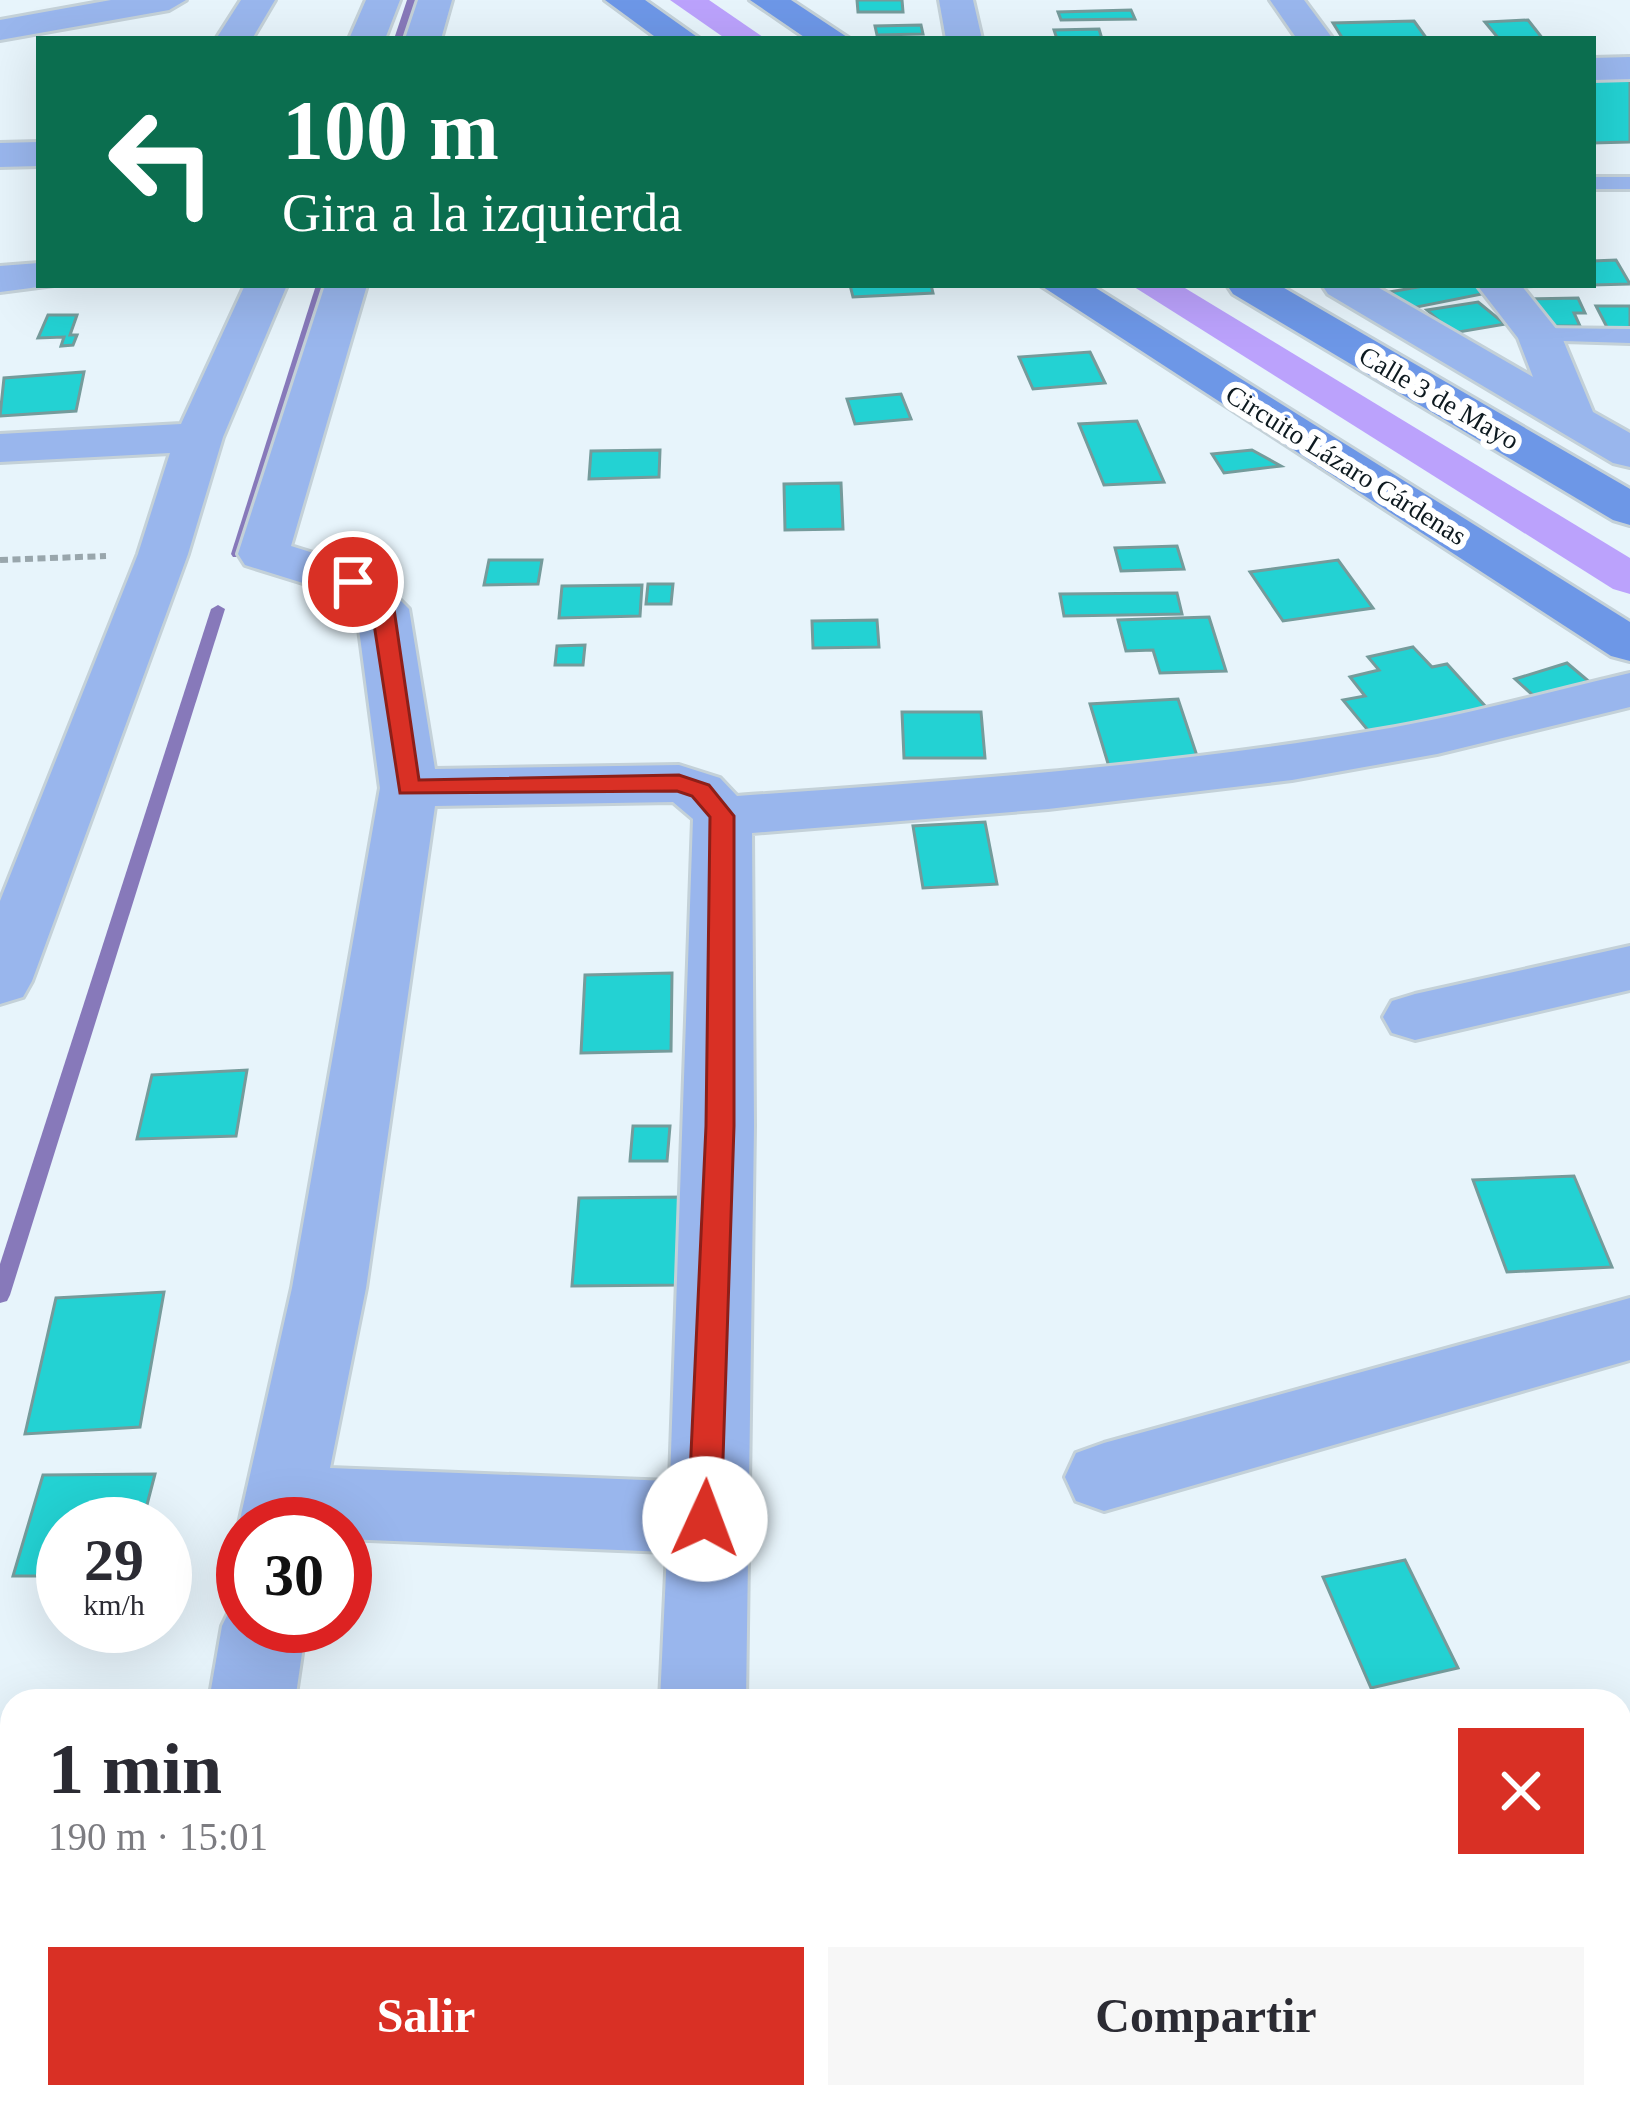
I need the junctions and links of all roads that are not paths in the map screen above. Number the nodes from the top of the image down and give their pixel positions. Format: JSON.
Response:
{"nodes":[{"id":1,"x":170,"y":0,"type":"edge"},
{"id":2,"x":258,"y":0,"type":"edge"},
{"id":3,"x":382,"y":0,"type":"edge"},
{"id":4,"x":435,"y":0,"type":"edge"},
{"id":5,"x":622,"y":0,"type":"edge"},
{"id":6,"x":766,"y":0,"type":"edge"},
{"id":7,"x":956,"y":0,"type":"edge"},
{"id":8,"x":1287,"y":0,"type":"edge"},
{"id":9,"x":0,"y":30,"type":"edge"},
{"id":10,"x":237,"y":36,"type":"edge"},
{"id":11,"x":368,"y":36,"type":"edge"},
{"id":12,"x":424,"y":36,"type":"edge"},
{"id":13,"x":677,"y":36,"type":"edge"},
{"id":14,"x":827,"y":36,"type":"edge"},
{"id":15,"x":963,"y":36,"type":"edge"},
{"id":16,"x":1314,"y":36,"type":"edge"},
{"id":17,"x":1630,"y":68,"type":"edge"},
{"id":18,"x":1596,"y":69,"type":"edge"},
{"id":19,"x":0,"y":154,"type":"edge"},
{"id":20,"x":36,"y":154,"type":"edge"},
{"id":21,"x":1596,"y":183,"type":"edge"},
{"id":22,"x":1630,"y":183,"type":"edge"},
{"id":23,"x":36,"y":277,"type":"edge"},
{"id":24,"x":0,"y":279,"type":"edge"},
{"id":25,"x":265,"y":288,"type":"edge"},
{"id":26,"x":345,"y":288,"type":"edge"},
{"id":27,"x":1066,"y":288,"type":"edge"},
{"id":28,"x":1253,"y":288,"type":"edge"},
{"id":29,"x":1348,"y":288,"type":"edge"},
{"id":30,"x":1500,"y":288,"type":"edge"},
{"id":31,"x":1539,"y":335,"type":"junction"},
{"id":32,"x":1630,"y":336,"type":"edge"},
{"id":33,"x":1488,"y":365,"type":"junction"},
{"id":34,"x":1430,"y":392,"type":"junction"},
{"id":35,"x":1572,"y":417,"type":"junction"},
{"id":36,"x":199,"y":437,"type":"junction"},
{"id":37,"x":0,"y":448,"type":"edge"},
{"id":38,"x":1630,"y":453,"type":"edge"},
{"id":39,"x":1630,"y":510,"type":"edge"},
{"id":40,"x":1630,"y":645,"type":"edge"},
{"id":41,"x":1630,"y":690,"type":"edge"},
{"id":42,"x":409,"y":788,"type":"junction"},
{"id":43,"x":722,"y":816,"type":"junction"},
{"id":44,"x":1630,"y":968,"type":"edge"},
{"id":45,"x":0,"y":981,"type":"edge"},
{"id":46,"x":1415,"y":1017,"type":"dead end"},
{"id":47,"x":1630,"y":1329,"type":"edge"},
{"id":48,"x":1104,"y":1477,"type":"dead end"},
{"id":49,"x":284,"y":1497,"type":"edge"},
{"id":50,"x":372,"y":1514,"type":"edge"},
{"id":51,"x":705,"y":1519,"type":"junction"},
{"id":52,"x":260,"y":1653,"type":"edge"},
{"id":53,"x":254,"y":1689,"type":"edge"},
{"id":54,"x":703,"y":1689,"type":"edge"}],
"edges":[{"from":1,"to":9,"type":"street"},
{"from":2,"to":10,"type":"street"},
{"from":3,"to":11,"type":"street"},
{"from":4,"to":12,"type":"street"},
{"from":5,"to":13,"type":"street"},
{"from":6,"to":14,"type":"street"},
{"from":7,"to":15,"type":"street"},
{"from":8,"to":16,"type":"street"},
{"from":17,"to":18,"type":"street"},
{"from":19,"to":20,"type":"street"},
{"from":21,"to":22,"type":"lane"},
{"from":23,"to":24,"type":"street"},
{"from":25,"to":36,"type":"street"},
{"from":26,"to":42,"type":"street"},
{"from":27,"to":40,"type":"street","name":"Circuito Lázaro Cárdenas"},
{"from":28,"to":34,"type":"street","name":"Calle 3 de Mayo"},
{"from":29,"to":33,"type":"street"},
{"from":30,"to":31,"type":"street"},
{"from":31,"to":32,"type":"lane"},
{"from":31,"to":33,"type":"street"},
{"from":31,"to":35,"type":"street"},
{"from":33,"to":34,"type":"street"},
{"from":33,"to":35,"type":"street"},
{"from":34,"to":39,"type":"street","name":"Calle 3 de Mayo"},
{"from":35,"to":38,"type":"street"},
{"from":36,"to":37,"type":"street"},
{"from":36,"to":45,"type":"street"},
{"from":41,"to":43,"type":"street"},
{"from":42,"to":43,"type":"street"},
{"from":42,"to":49,"type":"street"},
{"from":43,"to":51,"type":"street"},
{"from":44,"to":46,"type":"street"},
{"from":47,"to":48,"type":"street"},
{"from":50,"to":51,"type":"street"},
{"from":51,"to":54,"type":"street"},
{"from":52,"to":53,"type":"street"}]}
